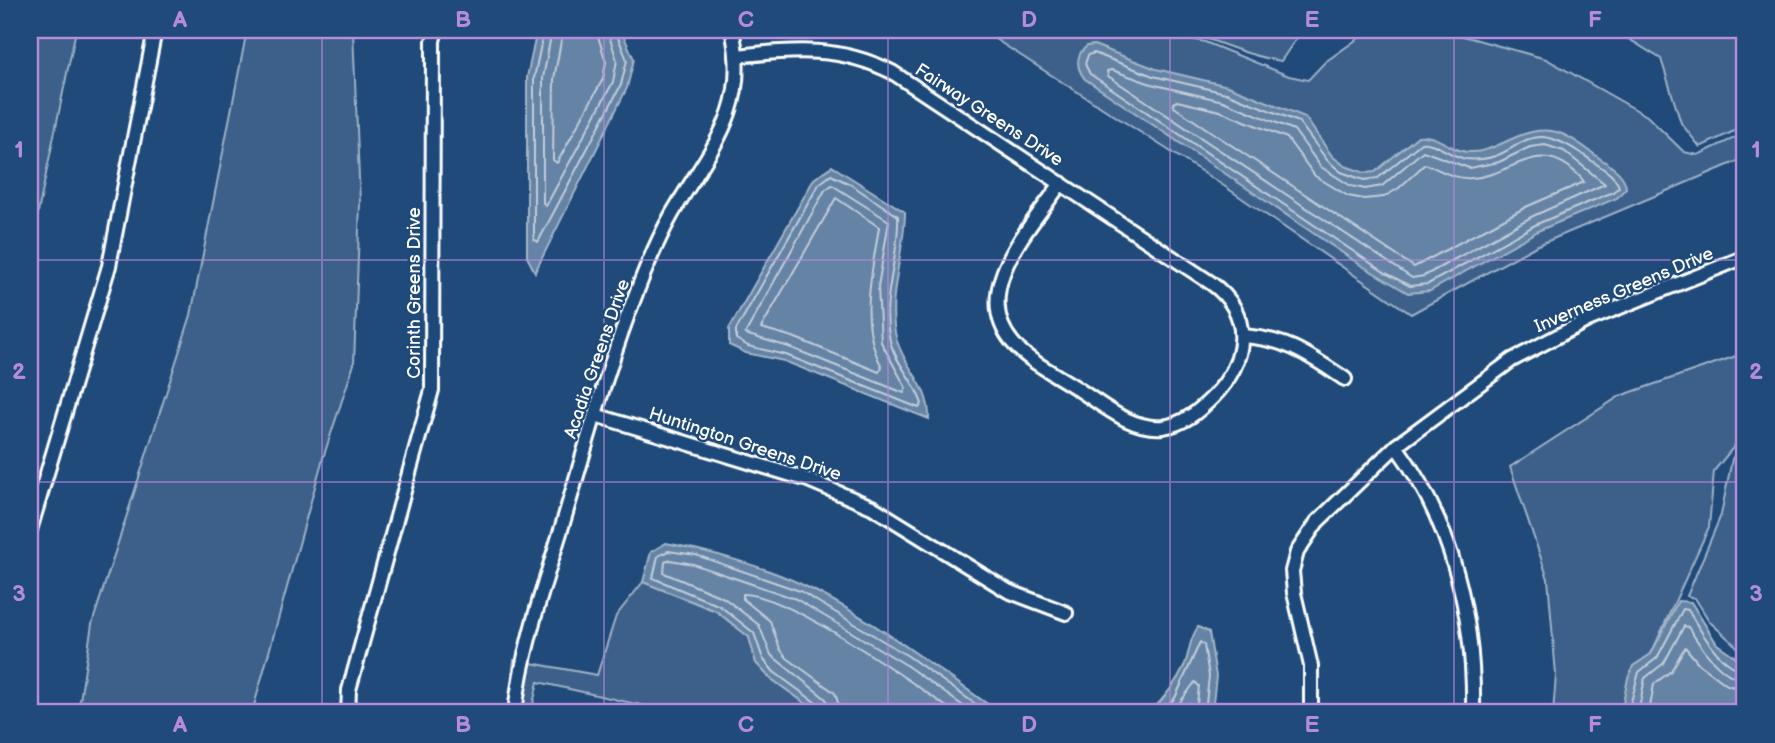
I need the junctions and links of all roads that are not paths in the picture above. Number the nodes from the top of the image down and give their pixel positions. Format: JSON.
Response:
{"nodes":[{"id":1,"x":155,"y":30,"type":"edge"},
{"id":2,"x":436,"y":30,"type":"edge"},
{"id":3,"x":732,"y":30,"type":"edge"},
{"id":4,"x":736,"y":55,"type":"junction"},
{"id":5,"x":1061,"y":183,"type":"junction"},
{"id":6,"x":1745,"y":257,"type":"edge"},
{"id":7,"x":1242,"y":336,"type":"junction"},
{"id":8,"x":1345,"y":379,"type":"dead end"},
{"id":9,"x":595,"y":415,"type":"junction"},
{"id":10,"x":1396,"y":446,"type":"junction"},
{"id":11,"x":30,"y":530,"type":"edge"},
{"id":12,"x":1066,"y":613,"type":"dead end"},
{"id":13,"x":348,"y":713,"type":"edge"},
{"id":14,"x":515,"y":713,"type":"edge"},
{"id":15,"x":1311,"y":713,"type":"edge"},
{"id":16,"x":1473,"y":713,"type":"edge"}],
"edges":[{"from":1,"to":11,"type":"street"},
{"from":2,"to":13,"type":"street","name":"Corinth Greens Drive"},
{"from":3,"to":4,"type":"street","name":"Acadia Greens Drive"},
{"from":4,"to":5,"type":"street","name":"Fairway Greens Drive"},
{"from":4,"to":9,"type":"street","name":"Acadia Greens Drive"},
{"from":5,"to":7,"type":"street","name":"Fairway Greens Drive"},
{"from":5,"to":7,"type":"street","name":"Fairway Greens Drive"},
{"from":6,"to":10,"type":"street","name":"Inverness Greens Drive"},
{"from":7,"to":8,"type":"street"},
{"from":9,"to":12,"type":"street","name":"Huntington Greens Drive"},
{"from":9,"to":14,"type":"street","name":"Acadia Greens Drive"},
{"from":10,"to":15,"type":"street","name":"Inverness Greens Drive"},
{"from":10,"to":16,"type":"street"}]}
